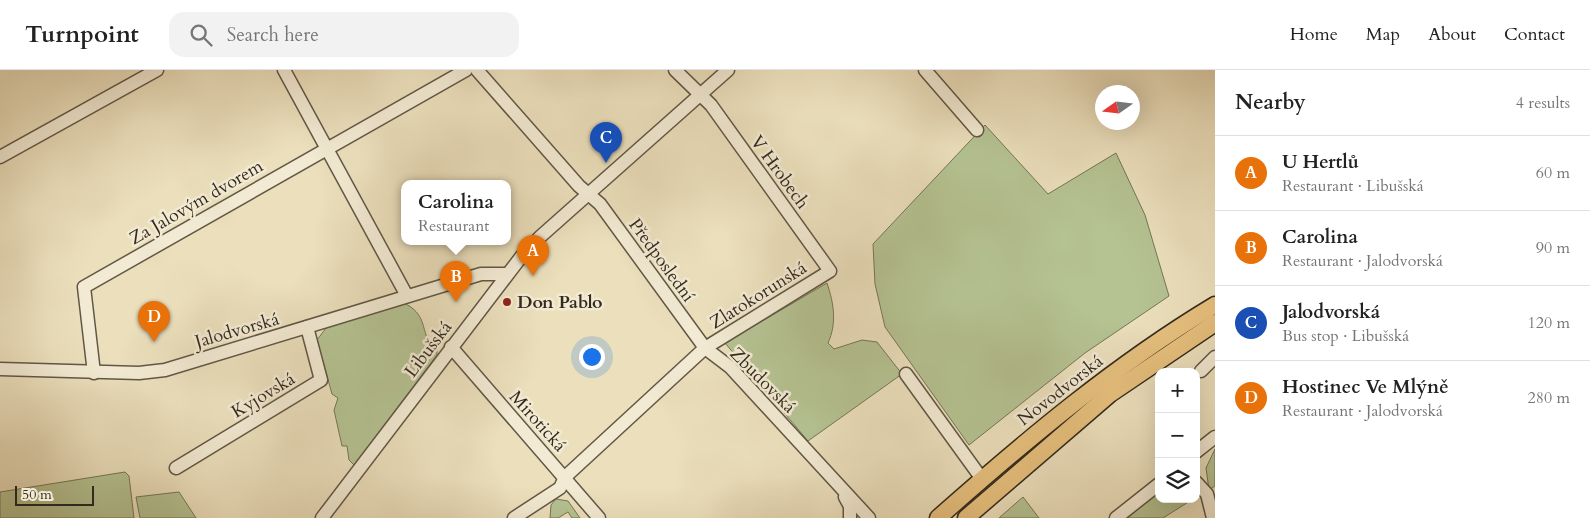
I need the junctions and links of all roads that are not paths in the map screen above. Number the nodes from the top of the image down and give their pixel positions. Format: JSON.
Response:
{"nodes":[{"id":1,"x":157,"y":70,"type":"edge"},
{"id":2,"x":284,"y":70,"type":"edge"},
{"id":3,"x":466,"y":70,"type":"edge"},
{"id":4,"x":477,"y":70,"type":"edge"},
{"id":5,"x":675,"y":70,"type":"edge"},
{"id":6,"x":728,"y":70,"type":"edge"},
{"id":7,"x":925,"y":70,"type":"edge"},
{"id":8,"x":700,"y":95,"type":"junction"},
{"id":9,"x":977,"y":130,"type":"dead end"},
{"id":10,"x":325,"y":148,"type":"junction"},
{"id":11,"x":0,"y":157,"type":"edge"},
{"id":12,"x":589,"y":195,"type":"junction"},
{"id":13,"x":830,"y":271,"type":"joint"},
{"id":14,"x":506,"y":274,"type":"junction"},
{"id":15,"x":407,"y":296,"type":"junction"},
{"id":16,"x":1215,"y":305,"type":"edge"},
{"id":17,"x":1215,"y":323,"type":"edge"},
{"id":18,"x":308,"y":327,"type":"junction"},
{"id":19,"x":451,"y":347,"type":"junction"},
{"id":20,"x":705,"y":348,"type":"junction"},
{"id":21,"x":1215,"y":357,"type":"edge"},
{"id":22,"x":0,"y":369,"type":"edge"},
{"id":23,"x":1201,"y":371,"type":"dead end"},
{"id":24,"x":94,"y":373,"type":"junction"},
{"id":25,"x":906,"y":374,"type":"dead end"},
{"id":26,"x":1215,"y":437,"type":"edge"},
{"id":27,"x":1200,"y":449,"type":"edge"},
{"id":28,"x":176,"y":468,"type":"dead end"},
{"id":29,"x":565,"y":478,"type":"junction"},
{"id":30,"x":982,"y":479,"type":"junction"},
{"id":31,"x":1200,"y":486,"type":"edge"},
{"id":32,"x":1155,"y":487,"type":"edge"},
{"id":33,"x":842,"y":490,"type":"junction"},
{"id":34,"x":322,"y":518,"type":"edge"},
{"id":35,"x":514,"y":518,"type":"edge"},
{"id":36,"x":600,"y":518,"type":"edge"},
{"id":37,"x":850,"y":518,"type":"edge"},
{"id":38,"x":869,"y":518,"type":"edge"},
{"id":39,"x":938,"y":518,"type":"edge"},
{"id":40,"x":966,"y":518,"type":"edge"},
{"id":41,"x":1116,"y":518,"type":"edge"},
{"id":42,"x":1213,"y":518,"type":"edge"}],
"edges":[{"from":1,"to":11,"type":"street"},
{"from":2,"to":10,"type":"street"},
{"from":3,"to":10,"type":"street","name":"Za Jalovým dvorem"},
{"from":4,"to":12,"type":"street","name":"Předposlední"},
{"from":5,"to":8,"type":"street","name":"V Hrobech"},
{"from":6,"to":8,"type":"street","name":"Libušská"},
{"from":7,"to":9,"type":"street"},
{"from":8,"to":12,"type":"street","name":"Libušská"},
{"from":8,"to":13,"type":"street","name":"V Hrobech"},
{"from":10,"to":15,"type":"street"},
{"from":10,"to":24,"type":"street","name":"Za Jalovým dvorem"},
{"from":12,"to":14,"type":"street","name":"Libušská"},
{"from":12,"to":20,"type":"street","name":"Předposlední"},
{"from":13,"to":20,"type":"street","name":"Zlatokorunská"},
{"from":14,"to":15,"type":"street","name":"Jalodvorská"},
{"from":14,"to":19,"type":"street","name":"Libušská"},
{"from":15,"to":18,"type":"street","name":"Jalodvorská"},
{"from":16,"to":30,"type":"main road","name":"Novodvorská"},
{"from":17,"to":40,"type":"main road","name":"Novodvorská"},
{"from":18,"to":24,"type":"street","name":"Jalodvorská"},
{"from":18,"to":28,"type":"street","name":"Kyjovská"},
{"from":19,"to":29,"type":"street","name":"Mirotická"},
{"from":19,"to":34,"type":"street","name":"Libušská"},
{"from":20,"to":29,"type":"street","name":"Zbudovská"},
{"from":20,"to":33,"type":"street","name":"Zbudovská"},
{"from":21,"to":23,"type":"street"},
{"from":22,"to":24,"type":"street","name":"Jalodvorská"},
{"from":25,"to":30,"type":"street"},
{"from":26,"to":27,"type":"street"},
{"from":29,"to":35,"type":"street","name":"Zbudovská"},
{"from":29,"to":36,"type":"street","name":"Mirotická"},
{"from":30,"to":39,"type":"main road","name":"Novodvorská"},
{"from":31,"to":42,"type":"street"},
{"from":32,"to":41,"type":"street"},
{"from":33,"to":37,"type":"street","name":"Zbudovská"},
{"from":33,"to":38,"type":"street","name":"Zbudovská"}]}
